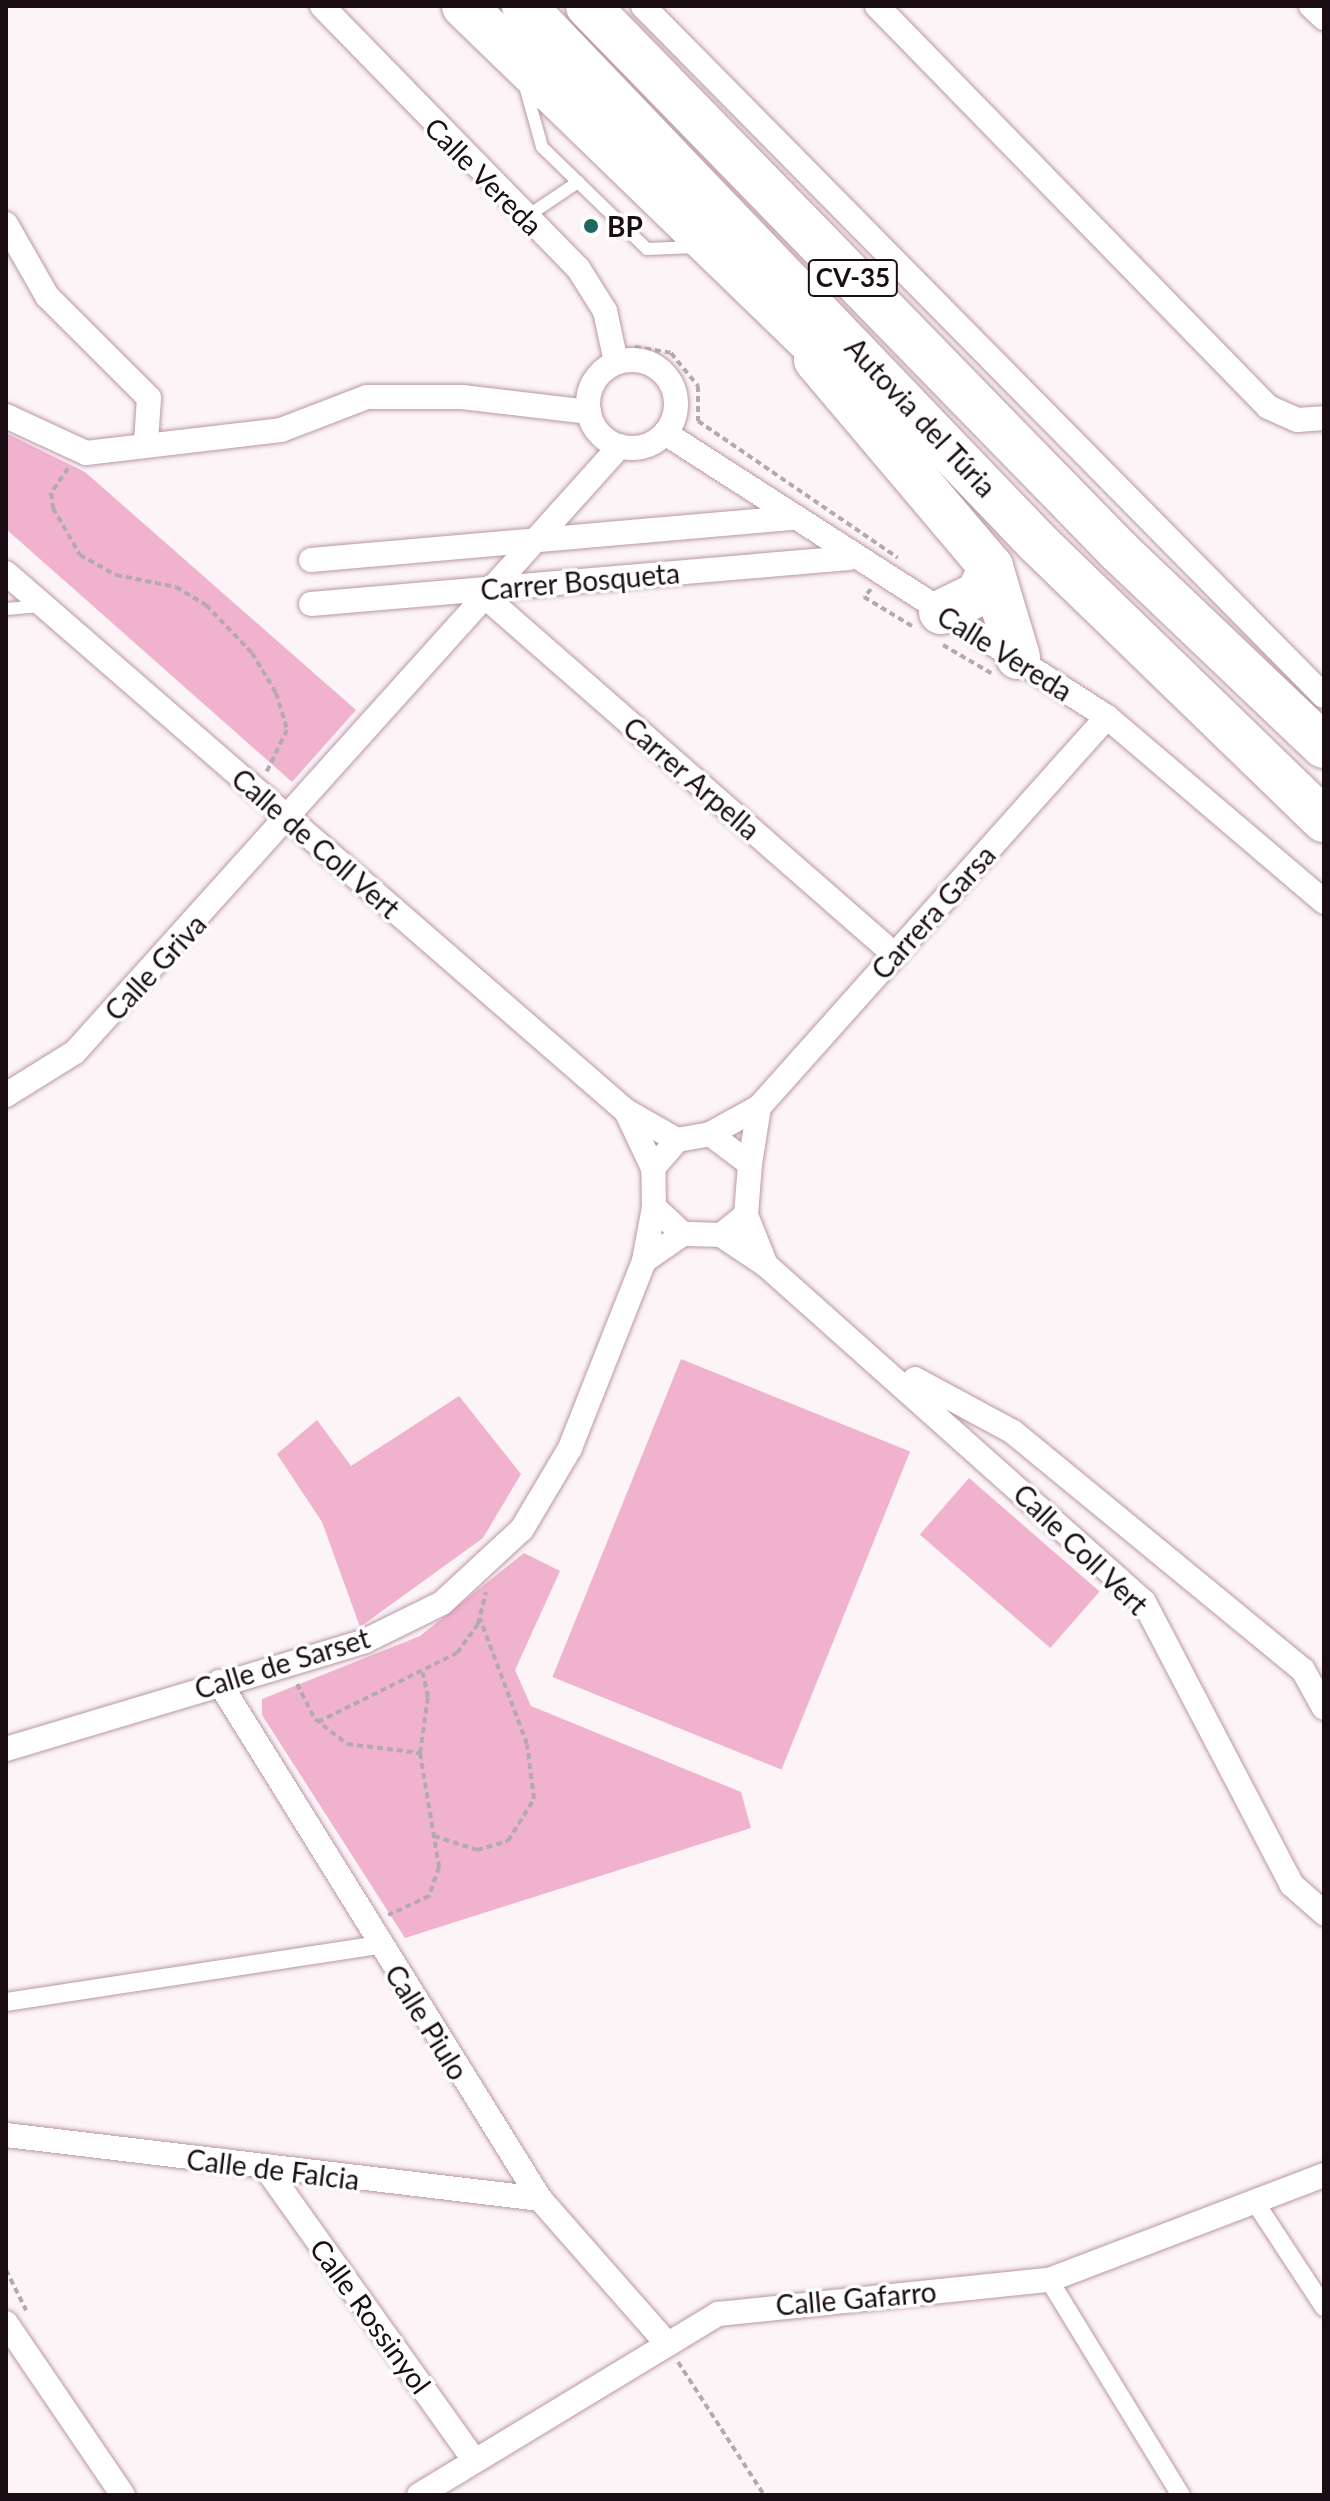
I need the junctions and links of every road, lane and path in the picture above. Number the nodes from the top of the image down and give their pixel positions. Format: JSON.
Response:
{"nodes":[{"id":1,"x":322,"y":6,"type":"edge"},
{"id":2,"x":464,"y":6,"type":"edge"},
{"id":3,"x":524,"y":6,"type":"edge"},
{"id":4,"x":588,"y":6,"type":"edge"},
{"id":5,"x":643,"y":6,"type":"edge"},
{"id":6,"x":877,"y":6,"type":"edge"},
{"id":7,"x":1311,"y":6,"type":"edge"},
{"id":8,"x":1324,"y":18,"type":"edge"},
{"id":9,"x":519,"y":63,"type":"junction"},
{"id":10,"x":578,"y":182,"type":"junction"},
{"id":11,"x":526,"y":217,"type":"junction"},
{"id":12,"x":6,"y":224,"type":"edge"},
{"id":13,"x":710,"y":246,"type":"junction"},
{"id":14,"x":605,"y":311,"type":"junction"},
{"id":15,"x":785,"y":321,"type":"junction"},
{"id":16,"x":616,"y":362,"type":"junction"},
{"id":17,"x":589,"y":412,"type":"junction"},
{"id":18,"x":6,"y":416,"type":"edge"},
{"id":19,"x":1324,"y":418,"type":"edge"},
{"id":20,"x":665,"y":433,"type":"junction"},
{"id":21,"x":146,"y":442,"type":"junction"},
{"id":22,"x":620,"y":446,"type":"junction"},
{"id":23,"x":83,"y":452,"type":"junction"},
{"id":24,"x":790,"y":518,"type":"junction"},
{"id":25,"x":540,"y":540,"type":"junction"},
{"id":26,"x":1037,"y":542,"type":"junction"},
{"id":27,"x":849,"y":558,"type":"junction"},
{"id":28,"x":311,"y":560,"type":"dead end"},
{"id":29,"x":991,"y":567,"type":"junction"},
{"id":30,"x":6,"y":573,"type":"edge"},
{"id":31,"x":882,"y":577,"type":"junction"},
{"id":32,"x":494,"y":594,"type":"junction"},
{"id":33,"x":311,"y":604,"type":"dead end"},
{"id":34,"x":46,"y":606,"type":"junction"},
{"id":35,"x":6,"y":609,"type":"edge"},
{"id":36,"x":930,"y":626,"type":"junction"},
{"id":37,"x":1008,"y":667,"type":"junction"},
{"id":38,"x":1324,"y":696,"type":"edge"},
{"id":39,"x":1107,"y":717,"type":"junction"},
{"id":40,"x":1324,"y":746,"type":"edge"},
{"id":41,"x":253,"y":789,"type":"junction"},
{"id":42,"x":1324,"y":820,"type":"edge"},
{"id":43,"x":290,"y":821,"type":"junction"},
{"id":44,"x":1324,"y":902,"type":"edge"},
{"id":45,"x":895,"y":955,"type":"junction"},
{"id":46,"x":6,"y":1095,"type":"edge"},
{"id":47,"x":759,"y":1107,"type":"junction"},
{"id":48,"x":626,"y":1111,"type":"junction"},
{"id":49,"x":710,"y":1134,"type":"junction"},
{"id":50,"x":677,"y":1140,"type":"junction"},
{"id":51,"x":750,"y":1164,"type":"junction"},
{"id":52,"x":653,"y":1168,"type":"junction"},
{"id":53,"x":654,"y":1207,"type":"junction"},
{"id":54,"x":746,"y":1215,"type":"junction"},
{"id":55,"x":683,"y":1234,"type":"junction"},
{"id":56,"x":721,"y":1235,"type":"junction"},
{"id":57,"x":644,"y":1261,"type":"junction"},
{"id":58,"x":766,"y":1265,"type":"junction"},
{"id":59,"x":863,"y":1345,"type":"junction"},
{"id":60,"x":488,"y":1586,"type":"dead end"},
{"id":61,"x":480,"y":1619,"type":"junction"},
{"id":62,"x":423,"y":1672,"type":"junction"},
{"id":63,"x":219,"y":1682,"type":"junction"},
{"id":64,"x":297,"y":1682,"type":"dead end"},
{"id":65,"x":1324,"y":1708,"type":"edge"},
{"id":66,"x":318,"y":1722,"type":"junction"},
{"id":67,"x":6,"y":1749,"type":"edge"},
{"id":68,"x":420,"y":1753,"type":"junction"},
{"id":69,"x":434,"y":1836,"type":"junction"},
{"id":70,"x":1324,"y":1913,"type":"edge"},
{"id":71,"x":387,"y":1915,"type":"dead end"},
{"id":72,"x":379,"y":1945,"type":"junction"},
{"id":73,"x":6,"y":2002,"type":"edge"},
{"id":74,"x":6,"y":2135,"type":"edge"},
{"id":75,"x":268,"y":2171,"type":"junction"},
{"id":76,"x":1324,"y":2175,"type":"edge"},
{"id":77,"x":540,"y":2199,"type":"junction"},
{"id":78,"x":1255,"y":2202,"type":"junction"},
{"id":79,"x":1049,"y":2280,"type":"junction"},
{"id":80,"x":1324,"y":2307,"type":"edge"},
{"id":81,"x":6,"y":2323,"type":"edge"},
{"id":82,"x":664,"y":2340,"type":"junction"},
{"id":83,"x":474,"y":2460,"type":"junction"},
{"id":84,"x":123,"y":2495,"type":"edge"},
{"id":85,"x":419,"y":2495,"type":"edge"},
{"id":86,"x":764,"y":2495,"type":"edge"},
{"id":87,"x":1181,"y":2495,"type":"edge"}],
"edges":[{"from":1,"to":11,"type":"street","name":"Calle Vereda"},
{"from":2,"to":9,"type":"highway"},
{"from":3,"to":26,"type":"highway","name":"Autovia del Túria","number":"CV-35"},
{"from":4,"to":40,"type":"highway","name":"Autovia del Túria","number":"CV-35"},
{"from":5,"to":38,"type":"street"},
{"from":6,"to":19,"type":"street"},
{"from":7,"to":8,"type":"street"},
{"from":9,"to":10,"type":"lane"},
{"from":9,"to":13,"type":"highway"},
{"from":10,"to":11,"type":"lane"},
{"from":10,"to":13,"type":"lane"},
{"from":11,"to":14,"type":"street","name":"Calle Vereda"},
{"from":12,"to":21,"type":"street"},
{"from":13,"to":15,"type":"highway"},
{"from":14,"to":16,"type":"street","name":"Calle Vereda"},
{"from":14,"to":31,"type":"path"},
{"from":15,"to":26,"type":"highway"},
{"from":15,"to":29,"type":"highway"},
{"from":16,"to":17,"type":"street"},
{"from":16,"to":20,"type":"street"},
{"from":17,"to":21,"type":"street"},
{"from":17,"to":22,"type":"street"},
{"from":18,"to":23,"type":"street"},
{"from":20,"to":22,"type":"street"},
{"from":20,"to":24,"type":"street","name":"Calle Vereda"},
{"from":21,"to":23,"type":"street"},
{"from":22,"to":25,"type":"street","name":"Calle Griva"},
{"from":23,"to":41,"type":"path"},
{"from":24,"to":25,"type":"street","name":"Carrer Bosqueta"},
{"from":24,"to":27,"type":"street","name":"Calle Vereda"},
{"from":25,"to":28,"type":"street","name":"Carrer Bosqueta"},
{"from":25,"to":32,"type":"street","name":"Calle Griva"},
{"from":26,"to":42,"type":"highway","name":"Autovia del Túria","number":"CV-35"},
{"from":27,"to":31,"type":"street","name":"Calle Vereda"},
{"from":27,"to":32,"type":"street","name":"Carrer Bosqueta"},
{"from":29,"to":36,"type":"highway"},
{"from":29,"to":37,"type":"highway"},
{"from":30,"to":34,"type":"street","name":"Calle de Coll Vert"},
{"from":31,"to":36,"type":"street","name":"Calle Vereda"},
{"from":31,"to":36,"type":"path"},
{"from":32,"to":33,"type":"street","name":"Carrer Bosqueta"},
{"from":32,"to":43,"type":"street","name":"Calle Griva"},
{"from":32,"to":45,"type":"street","name":"Carrer Arpella"},
{"from":34,"to":35,"type":"lane"},
{"from":34,"to":41,"type":"street","name":"Calle de Coll Vert"},
{"from":36,"to":37,"type":"street","name":"Calle Vereda"},
{"from":36,"to":37,"type":"path"},
{"from":37,"to":39,"type":"street","name":"Calle Vereda"},
{"from":39,"to":44,"type":"street","name":"Calle Vereda"},
{"from":39,"to":45,"type":"street","name":"Carrera Garsa"},
{"from":41,"to":43,"type":"street","name":"Calle de Coll Vert"},
{"from":43,"to":46,"type":"street","name":"Calle Griva"},
{"from":43,"to":48,"type":"street","name":"Calle de Coll Vert"},
{"from":45,"to":47,"type":"street","name":"Carrera Garsa"},
{"from":47,"to":49,"type":"street","name":"Carrera Garsa"},
{"from":47,"to":51,"type":"street"},
{"from":48,"to":50,"type":"street","name":"Calle de Coll Vert"},
{"from":48,"to":52,"type":"street","name":"Calle de Coll Vert"},
{"from":49,"to":50,"type":"street"},
{"from":49,"to":51,"type":"street"},
{"from":50,"to":52,"type":"street"},
{"from":51,"to":54,"type":"street"},
{"from":52,"to":53,"type":"street"},
{"from":53,"to":55,"type":"street"},
{"from":53,"to":57,"type":"street","name":"Calle de Sarset"},
{"from":54,"to":56,"type":"street"},
{"from":54,"to":58,"type":"street","name":"Calle Coll Vert"},
{"from":55,"to":56,"type":"street"},
{"from":55,"to":57,"type":"street"},
{"from":56,"to":58,"type":"street","name":"Calle Coll Vert"},
{"from":57,"to":63,"type":"street","name":"Calle de Sarset"},
{"from":58,"to":59,"type":"street","name":"Calle Coll Vert"},
{"from":59,"to":65,"type":"street","name":"Calle Coll Vert"},
{"from":59,"to":70,"type":"street","name":"Calle Coll Vert"},
{"from":60,"to":61,"type":"path"},
{"from":61,"to":62,"type":"path"},
{"from":61,"to":69,"type":"path"},
{"from":62,"to":66,"type":"path"},
{"from":62,"to":68,"type":"path"},
{"from":63,"to":67,"type":"street","name":"Calle de Sarset"},
{"from":63,"to":72,"type":"street","name":"Calle Piulo"},
{"from":64,"to":66,"type":"path"},
{"from":66,"to":68,"type":"path"},
{"from":68,"to":69,"type":"path"},
{"from":69,"to":71,"type":"path"},
{"from":72,"to":73,"type":"street"},
{"from":72,"to":77,"type":"street","name":"Calle Piulo"},
{"from":74,"to":75,"type":"street","name":"Calle de Falcia"},
{"from":75,"to":77,"type":"street","name":"Calle de Falcia"},
{"from":75,"to":83,"type":"street","name":"Calle Rossinyol"},
{"from":76,"to":78,"type":"street","name":"Calle Gafarro"},
{"from":77,"to":82,"type":"street","name":"Calle Piulo"},
{"from":78,"to":79,"type":"street","name":"Calle Gafarro"},
{"from":78,"to":80,"type":"street"},
{"from":79,"to":82,"type":"street","name":"Calle Gafarro"},
{"from":79,"to":87,"type":"street"},
{"from":81,"to":84,"type":"street"},
{"from":82,"to":83,"type":"street","name":"Calle Gafarro"},
{"from":82,"to":86,"type":"path"},
{"from":83,"to":85,"type":"street","name":"Calle Gafarro"}]}
